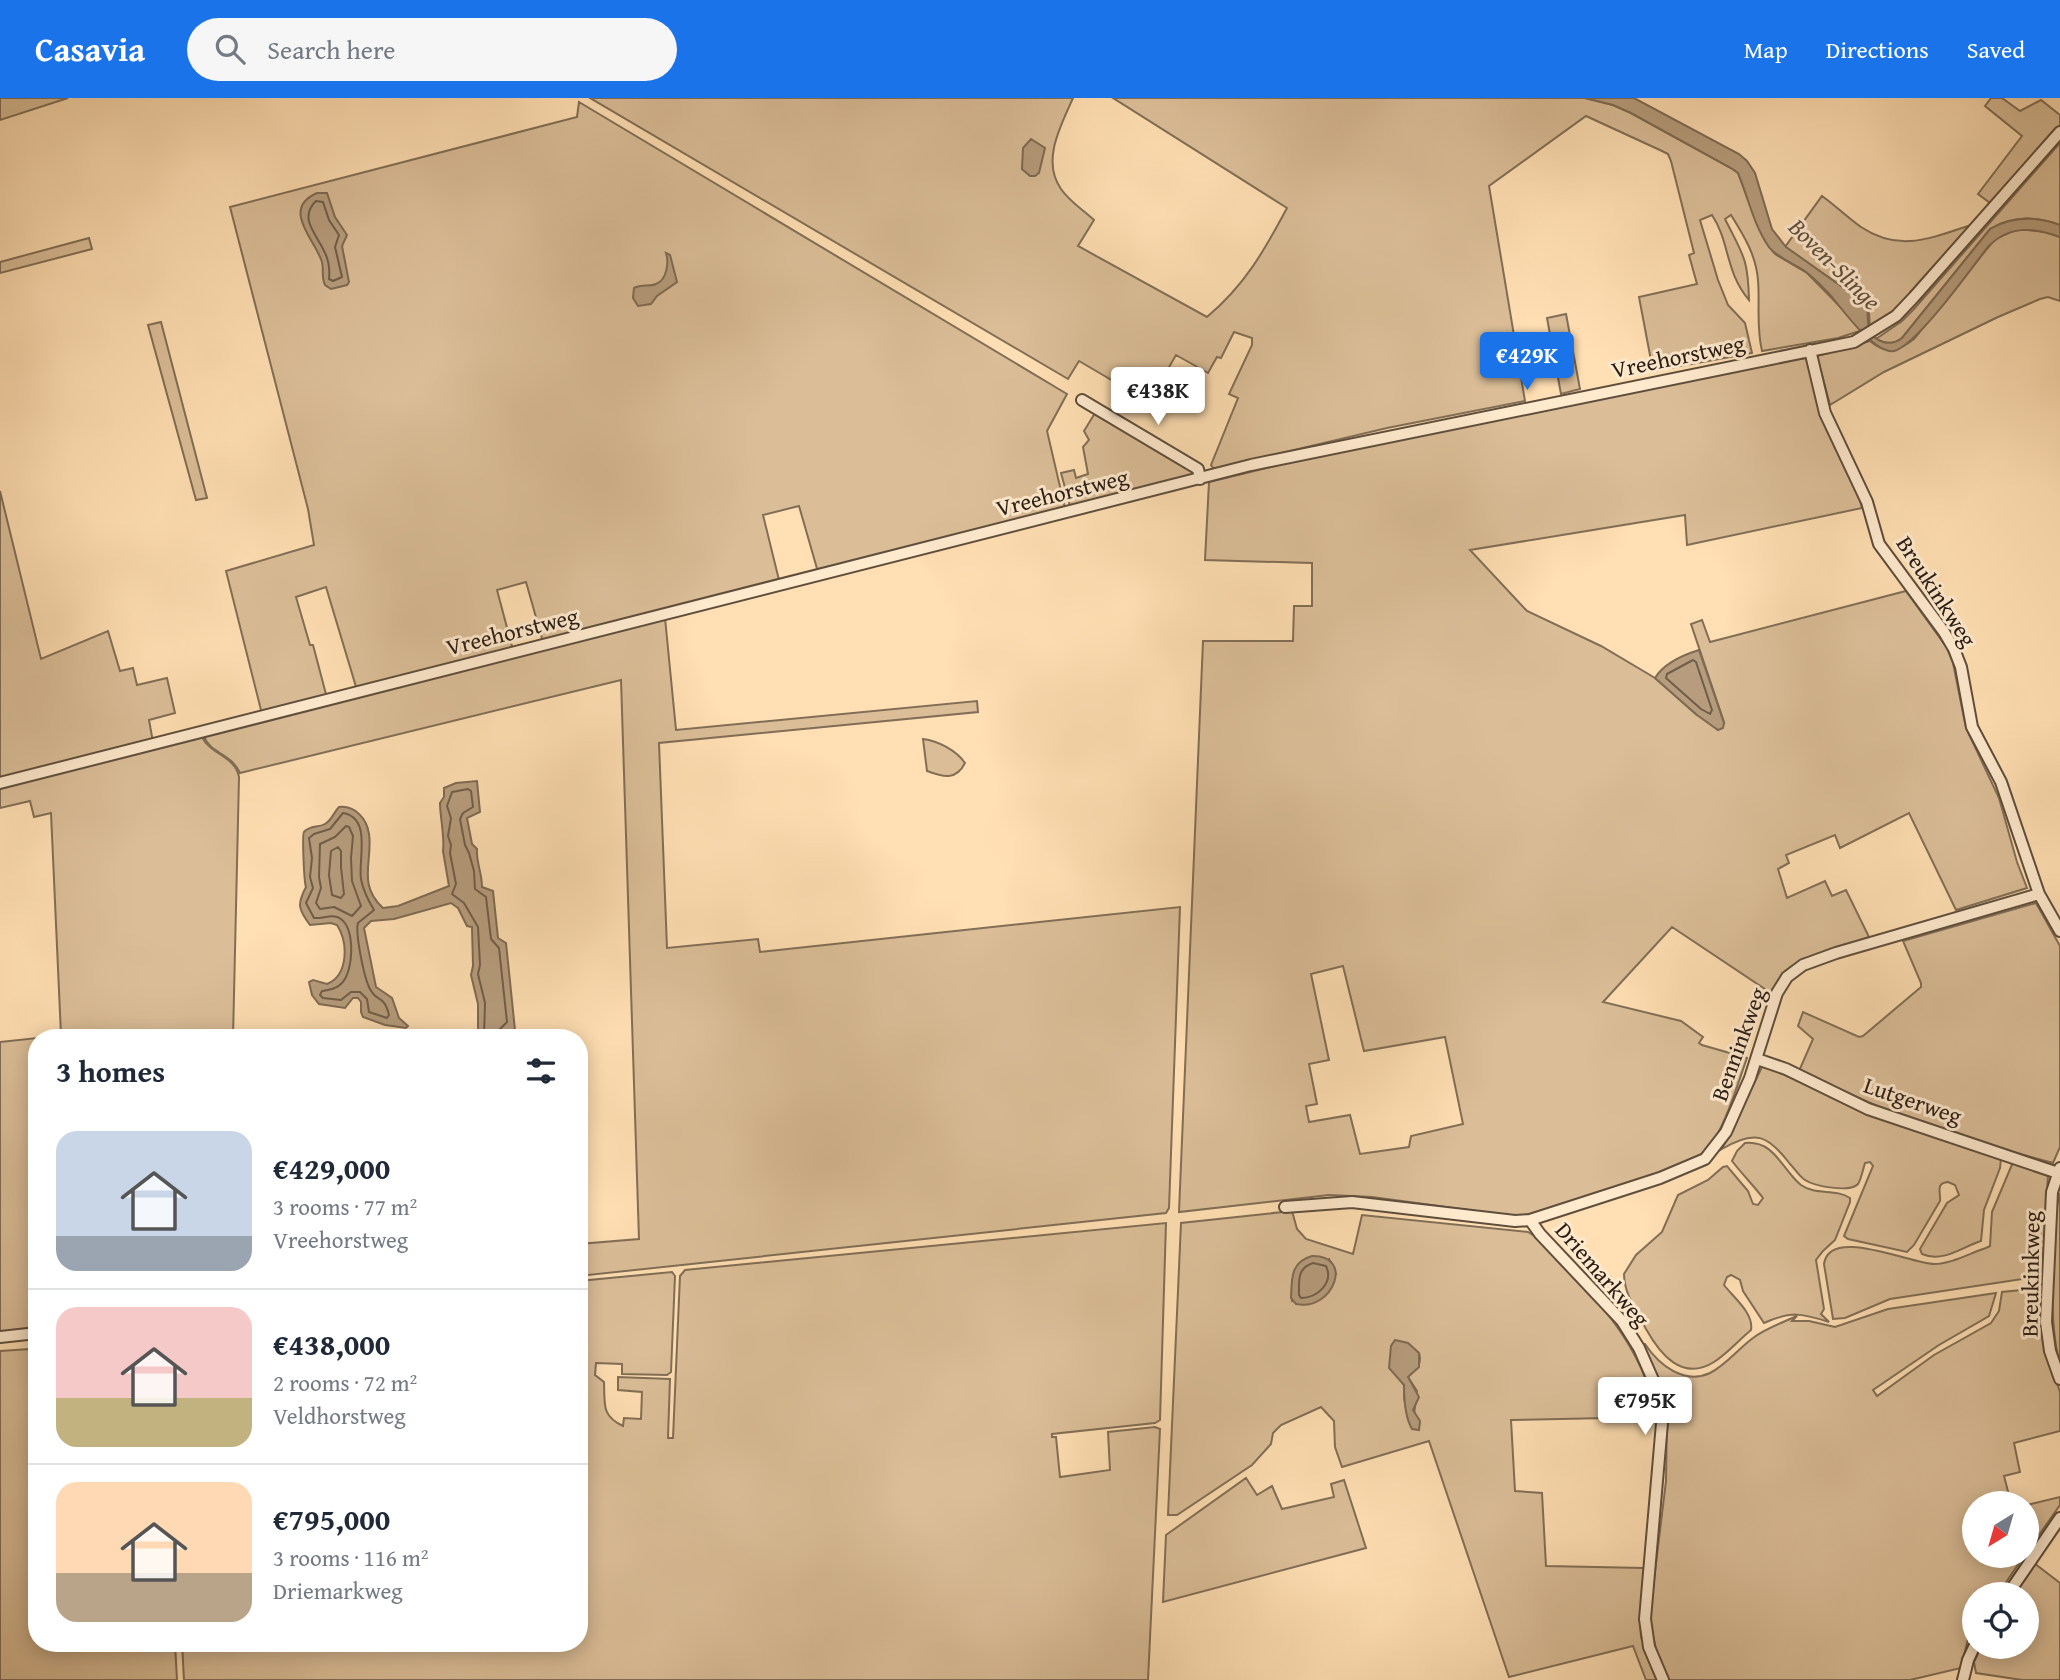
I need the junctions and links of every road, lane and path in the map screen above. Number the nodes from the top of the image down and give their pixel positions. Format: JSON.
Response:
{"nodes":[{"id":1,"x":2060,"y":132,"type":"edge"},
{"id":2,"x":1810,"y":350,"type":"junction"},
{"id":3,"x":1082,"y":400,"type":"dead end"},
{"id":4,"x":1200,"y":479,"type":"junction"},
{"id":5,"x":0,"y":783,"type":"edge"},
{"id":6,"x":2039,"y":894,"type":"junction"},
{"id":7,"x":2060,"y":932,"type":"edge"},
{"id":8,"x":1757,"y":1059,"type":"junction"},
{"id":9,"x":2059,"y":1171,"type":"edge"},
{"id":10,"x":1285,"y":1207,"type":"dead end"},
{"id":11,"x":1530,"y":1220,"type":"junction"},
{"id":12,"x":28,"y":1334,"type":"edge"},
{"id":13,"x":0,"y":1337,"type":"edge"},
{"id":14,"x":2060,"y":1379,"type":"edge"},
{"id":15,"x":2060,"y":1517,"type":"edge"},
{"id":16,"x":2016,"y":1582,"type":"edge"},
{"id":17,"x":1969,"y":1659,"type":"edge"},
{"id":18,"x":1662,"y":1680,"type":"edge"},
{"id":19,"x":1963,"y":1680,"type":"edge"}],
"edges":[{"from":1,"to":2,"type":"street","name":"Vreehorstweg"},
{"from":2,"to":4,"type":"street","name":"Vreehorstweg"},
{"from":2,"to":6,"type":"street","name":"Breukinkweg"},
{"from":3,"to":4,"type":"street"},
{"from":4,"to":5,"type":"street","name":"Vreehorstweg"},
{"from":6,"to":7,"type":"street","name":"Breukinkweg"},
{"from":6,"to":8,"type":"street","name":"Benninkweg"},
{"from":8,"to":9,"type":"street","name":"Lutgerweg"},
{"from":8,"to":11,"type":"street","name":"Benninkweg"},
{"from":9,"to":14,"type":"street","name":"Breukinkweg"},
{"from":10,"to":11,"type":"street","name":"Driemarkweg"},
{"from":11,"to":18,"type":"street","name":"Driemarkweg"},
{"from":12,"to":13,"type":"street"},
{"from":15,"to":16,"type":"street"},
{"from":17,"to":19,"type":"street"}]}
